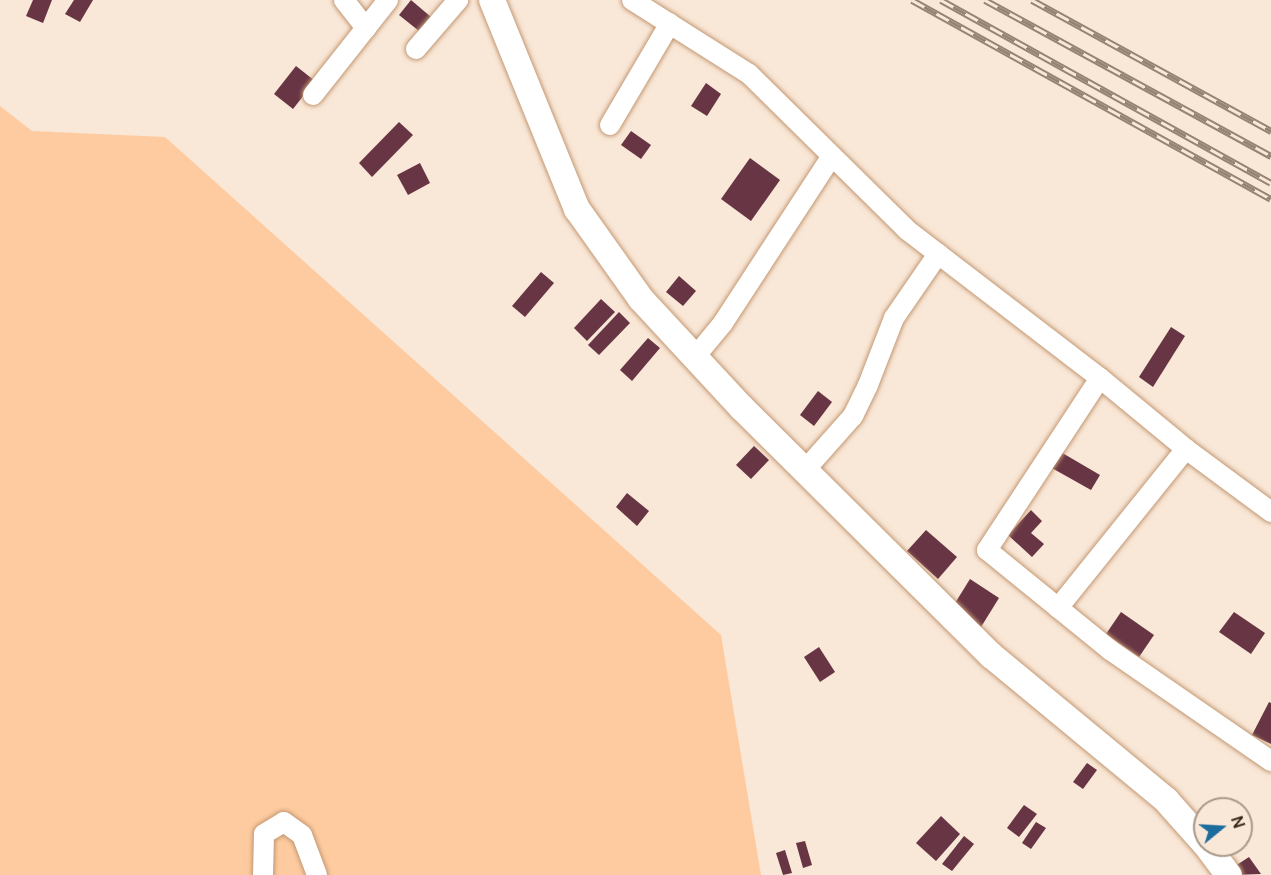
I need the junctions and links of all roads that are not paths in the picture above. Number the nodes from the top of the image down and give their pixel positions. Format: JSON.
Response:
{"nodes":[{"id":1,"x":344,"y":0,"type":"edge"},
{"id":2,"x":388,"y":0,"type":"edge"},
{"id":3,"x":459,"y":0,"type":"edge"},
{"id":4,"x":492,"y":0,"type":"edge"},
{"id":5,"x":632,"y":0,"type":"edge"},
{"id":6,"x":670,"y":23,"type":"junction"},
{"id":7,"x":366,"y":28,"type":"junction"},
{"id":8,"x":416,"y":49,"type":"dead end"},
{"id":9,"x":313,"y":94,"type":"dead end"},
{"id":10,"x":610,"y":125,"type":"dead end"},
{"id":11,"x":832,"y":156,"type":"junction"},
{"id":12,"x":938,"y":254,"type":"junction"},
{"id":13,"x":694,"y":357,"type":"junction"},
{"id":14,"x":1100,"y":378,"type":"junction"},
{"id":15,"x":1186,"y":449,"type":"junction"},
{"id":16,"x":805,"y":470,"type":"junction"},
{"id":17,"x":1271,"y":512,"type":"edge"},
{"id":18,"x":1058,"y":608,"type":"junction"},
{"id":19,"x":1271,"y":761,"type":"edge"},
{"id":20,"x":1193,"y":830,"type":"edge"},
{"id":21,"x":1215,"y":857,"type":"edge"},
{"id":22,"x":263,"y":875,"type":"edge"},
{"id":23,"x":317,"y":875,"type":"edge"},
{"id":24,"x":1229,"y":875,"type":"edge"}],
"edges":[{"from":1,"to":7,"type":"street"},
{"from":2,"to":7,"type":"street"},
{"from":3,"to":8,"type":"street"},
{"from":4,"to":13,"type":"street"},
{"from":5,"to":6,"type":"street"},
{"from":6,"to":10,"type":"street"},
{"from":6,"to":11,"type":"street"},
{"from":7,"to":9,"type":"street"},
{"from":11,"to":12,"type":"street"},
{"from":11,"to":13,"type":"street"},
{"from":12,"to":14,"type":"street"},
{"from":12,"to":16,"type":"street"},
{"from":13,"to":16,"type":"street"},
{"from":14,"to":15,"type":"street"},
{"from":14,"to":18,"type":"street"},
{"from":15,"to":17,"type":"street"},
{"from":15,"to":18,"type":"street"},
{"from":16,"to":20,"type":"street"},
{"from":18,"to":19,"type":"street"},
{"from":21,"to":24,"type":"street"},
{"from":22,"to":23,"type":"street"}]}
